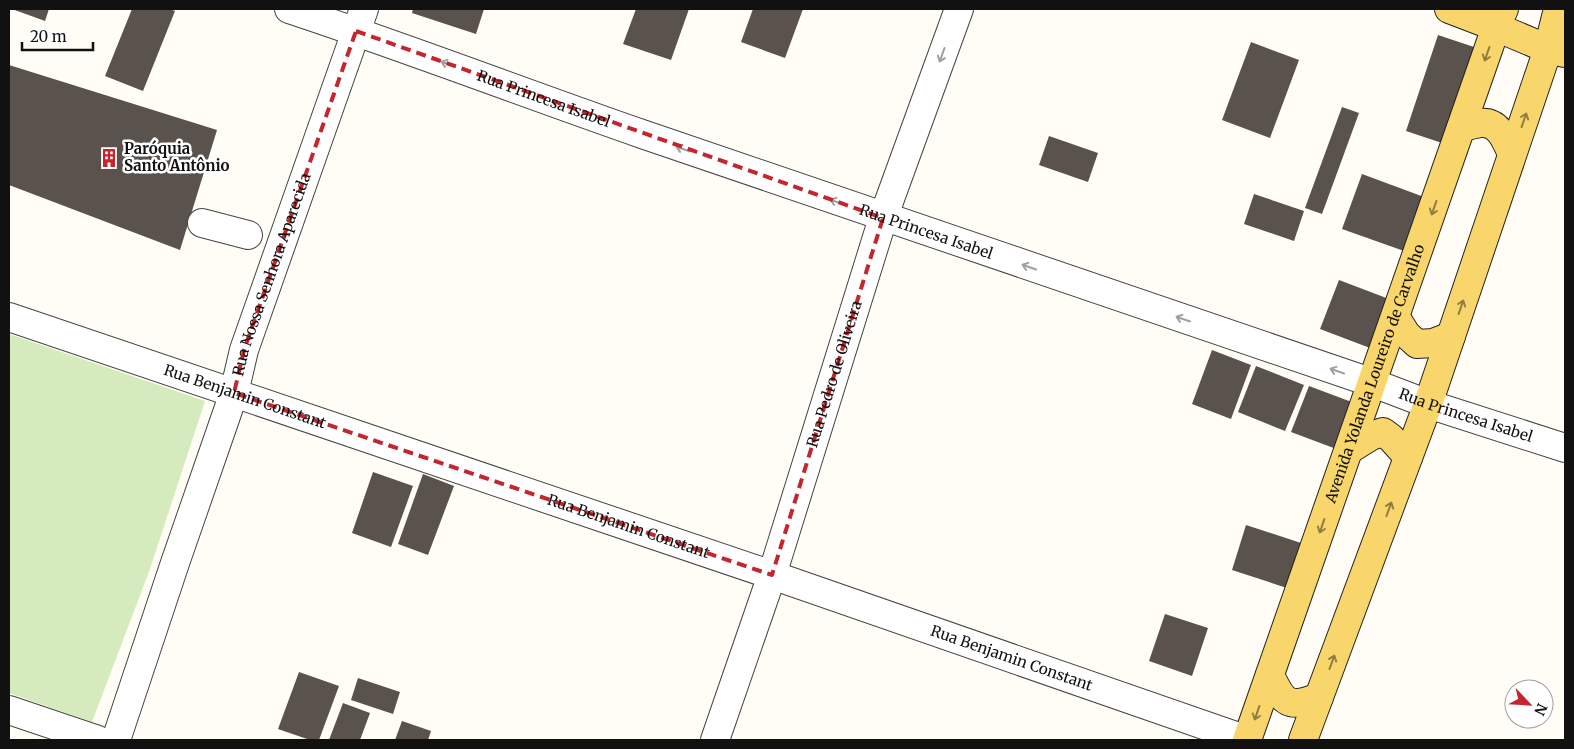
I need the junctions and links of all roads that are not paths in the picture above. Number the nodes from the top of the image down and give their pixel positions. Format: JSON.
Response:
{"nodes":[{"id":1,"x":288,"y":9,"type":"edge"},
{"id":2,"x":959,"y":9,"type":"edge"},
{"id":3,"x":1449,"y":9,"type":"edge"},
{"id":4,"x":1558,"y":9,"type":"edge"},
{"id":5,"x":1500,"y":18,"type":"edge"},
{"id":6,"x":360,"y":20,"type":"edge"},
{"id":7,"x":1557,"y":51,"type":"edge"},
{"id":8,"x":1461,"y":128,"type":"junction"},
{"id":9,"x":1512,"y":154,"type":"junction"},
{"id":10,"x":883,"y":218,"type":"junction"},
{"id":11,"x":202,"y":223,"type":"dead end"},
{"id":12,"x":248,"y":235,"type":"dead end"},
{"id":13,"x":9,"y":317,"type":"edge"},
{"id":14,"x":1396,"y":318,"type":"junction"},
{"id":15,"x":1451,"y":336,"type":"junction"},
{"id":16,"x":1373,"y":383,"type":"junction"},
{"id":17,"x":234,"y":393,"type":"junction"},
{"id":18,"x":1428,"y":404,"type":"junction"},
{"id":19,"x":1565,"y":448,"type":"edge"},
{"id":20,"x":1350,"y":449,"type":"junction"},
{"id":21,"x":1408,"y":457,"type":"junction"},
{"id":22,"x":772,"y":576,"type":"junction"},
{"id":23,"x":1270,"y":675,"type":"junction"},
{"id":24,"x":1319,"y":698,"type":"junction"},
{"id":25,"x":9,"y":710,"type":"edge"},
{"id":26,"x":98,"y":740,"type":"edge"},
{"id":27,"x":116,"y":740,"type":"edge"},
{"id":28,"x":715,"y":740,"type":"edge"},
{"id":29,"x":1247,"y":740,"type":"edge"},
{"id":30,"x":1303,"y":740,"type":"edge"}],
"edges":[{"from":1,"to":6,"type":"street","name":"Rua Princesa Isabel"},
{"from":2,"to":10,"type":"street","name":"Rua Pedro de Oliveira","one_way":true},
{"from":3,"to":5,"type":"main road"},
{"from":4,"to":7,"type":"main road"},
{"from":5,"to":7,"type":"main road"},
{"from":5,"to":8,"type":"main road","name":"Avenida Yolanda Loureiro de Carvalho","one_way":true},
{"from":10,"to":6,"type":"street","name":"Rua Princesa Isabel","one_way":true},
{"from":6,"to":17,"type":"street","name":"Rua Nossa Senhora Aparecida"},
{"from":9,"to":7,"type":"main road","one_way":true},
{"from":8,"to":9,"type":"main road"},
{"from":8,"to":14,"type":"main road","name":"Avenida Yolanda Loureiro de Carvalho","one_way":true},
{"from":15,"to":9,"type":"main road","one_way":true},
{"from":16,"to":10,"type":"street","name":"Rua Princesa Isabel","one_way":true},
{"from":10,"to":22,"type":"street","name":"Rua Pedro de Oliveira"},
{"from":11,"to":12,"type":"street"},
{"from":13,"to":17,"type":"street","name":"Rua Benjamin Constant"},
{"from":14,"to":15,"type":"main road"},
{"from":14,"to":16,"type":"main road","name":"Avenida Yolanda Loureiro de Carvalho"},
{"from":15,"to":18,"type":"main road"},
{"from":16,"to":18,"type":"street","name":"Rua Princesa Isabel"},
{"from":16,"to":20,"type":"main road","name":"Avenida Yolanda Loureiro de Carvalho"},
{"from":17,"to":22,"type":"street","name":"Rua Benjamin Constant"},
{"from":17,"to":27,"type":"street","name":"Rua Nossa Senhora Aparecida"},
{"from":18,"to":19,"type":"street","name":"Rua Princesa Isabel"},
{"from":18,"to":21,"type":"main road"},
{"from":20,"to":21,"type":"main road"},
{"from":20,"to":23,"type":"main road","name":"Avenida Yolanda Loureiro de Carvalho","one_way":true},
{"from":24,"to":21,"type":"main road","one_way":true},
{"from":22,"to":28,"type":"street","name":"Rua Pedro de Oliveira"},
{"from":22,"to":29,"type":"street","name":"Rua Benjamin Constant"},
{"from":23,"to":24,"type":"main road"},
{"from":23,"to":29,"type":"main road","name":"Avenida Yolanda Loureiro de Carvalho","one_way":true},
{"from":24,"to":30,"type":"main road"},
{"from":25,"to":26,"type":"street"}]}
